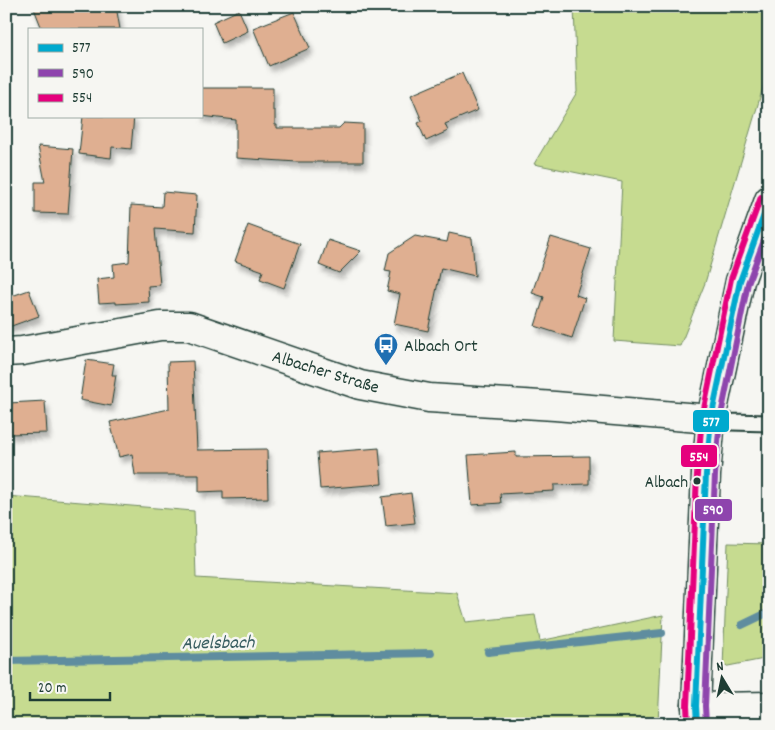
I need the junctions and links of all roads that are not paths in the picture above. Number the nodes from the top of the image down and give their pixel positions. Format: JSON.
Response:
{"nodes":[{"id":1,"x":769,"y":200,"type":"edge"},
{"id":2,"x":6,"y":352,"type":"edge"},
{"id":3,"x":711,"y":419,"type":"junction"},
{"id":4,"x":769,"y":423,"type":"edge"},
{"id":5,"x":769,"y":706,"type":"edge"},
{"id":6,"x":697,"y":715,"type":"edge"}],
"edges":[{"from":1,"to":3,"type":"street"},
{"from":2,"to":3,"type":"street","name":"Albacher Straße"},
{"from":3,"to":4,"type":"lane"},
{"from":3,"to":6,"type":"street"},
{"from":5,"to":6,"type":"street"}]}
